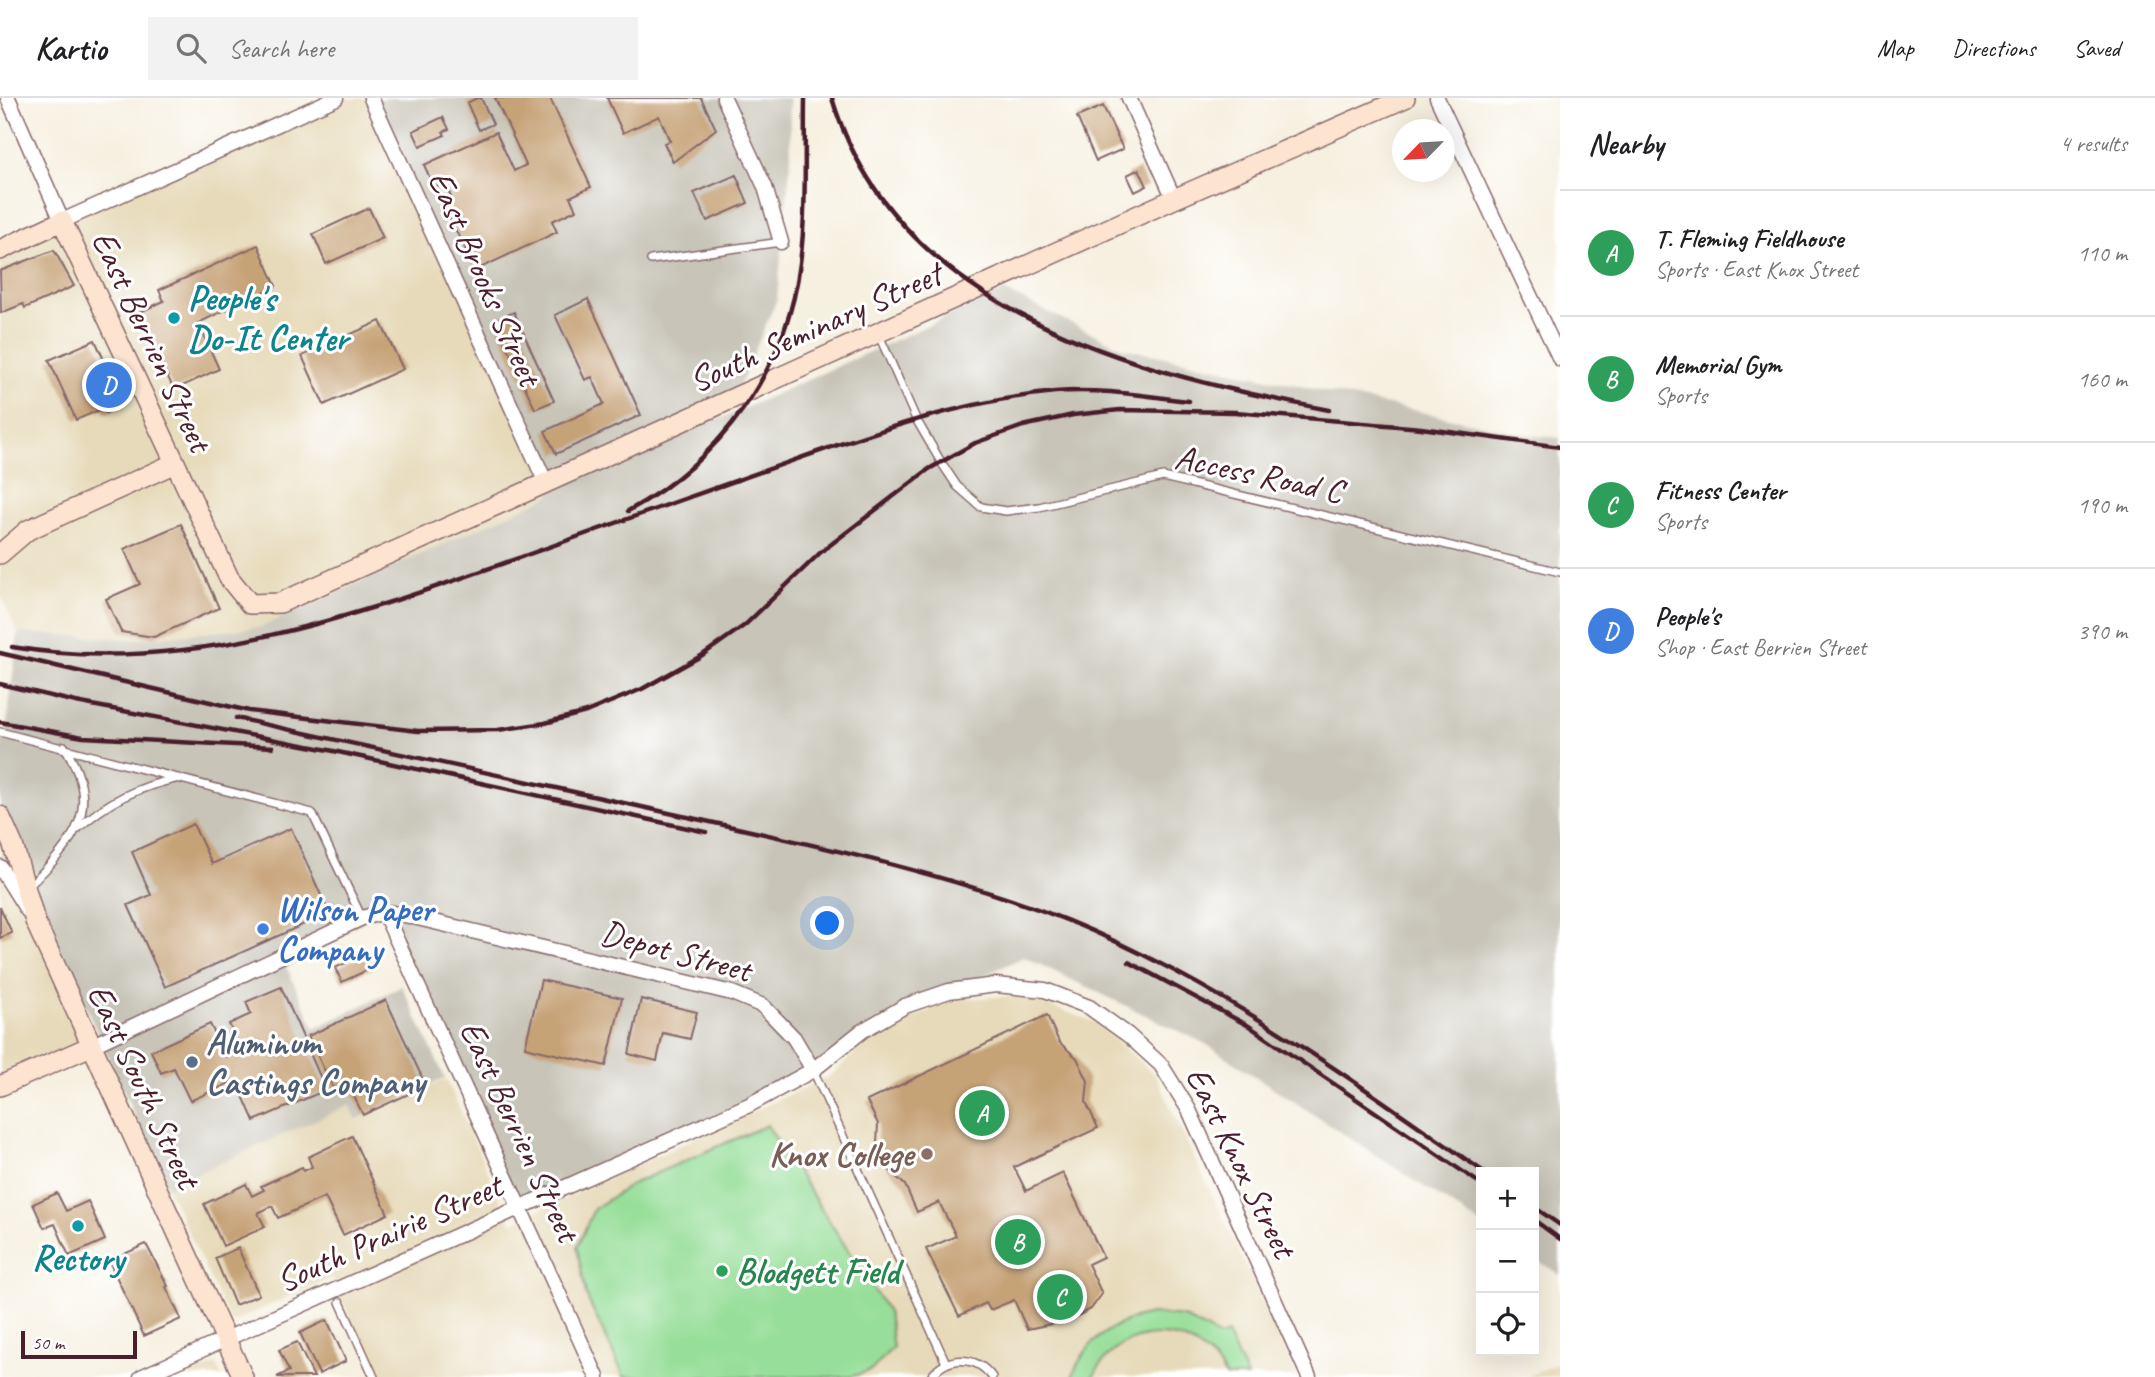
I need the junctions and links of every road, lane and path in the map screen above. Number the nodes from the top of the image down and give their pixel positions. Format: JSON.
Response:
{"nodes":[{"id":1,"x":8,"y":98,"type":"edge"},
{"id":2,"x":336,"y":98,"type":"edge"},
{"id":3,"x":370,"y":98,"type":"edge"},
{"id":4,"x":724,"y":98,"type":"edge"},
{"id":5,"x":1129,"y":98,"type":"edge"},
{"id":6,"x":1405,"y":98,"type":"edge"},
{"id":7,"x":1437,"y":98,"type":"edge"},
{"id":8,"x":1174,"y":199,"type":"junction"},
{"id":9,"x":62,"y":222,"type":"junction"},
{"id":10,"x":780,"y":242,"type":"joint"},
{"id":11,"x":0,"y":250,"type":"edge"},
{"id":12,"x":651,"y":260,"type":"dead end"},
{"id":13,"x":878,"y":333,"type":"junction"},
{"id":14,"x":1560,"y":359,"type":"edge"},
{"id":15,"x":173,"y":464,"type":"junction"},
{"id":16,"x":545,"y":483,"type":"junction"},
{"id":17,"x":0,"y":554,"type":"edge"},
{"id":18,"x":1560,"y":572,"type":"edge"},
{"id":19,"x":250,"y":604,"type":"joint"},
{"id":20,"x":0,"y":732,"type":"edge"},
{"id":21,"x":64,"y":746,"type":"junction"},
{"id":22,"x":181,"y":778,"type":"junction"},
{"id":23,"x":0,"y":816,"type":"edge"},
{"id":24,"x":75,"y":830,"type":"junction"},
{"id":25,"x":0,"y":867,"type":"edge"},
{"id":26,"x":26,"y":888,"type":"junction"},
{"id":27,"x":384,"y":912,"type":"junction"},
{"id":28,"x":362,"y":918,"type":"junction"},
{"id":29,"x":35,"y":921,"type":"junction"},
{"id":30,"x":91,"y":1046,"type":"junction"},
{"id":31,"x":813,"y":1070,"type":"junction"},
{"id":32,"x":0,"y":1086,"type":"edge"},
{"id":33,"x":520,"y":1206,"type":"junction"},
{"id":34,"x":340,"y":1302,"type":"dead end"},
{"id":35,"x":226,"y":1339,"type":"junction"},
{"id":36,"x":946,"y":1363,"type":"junction"},
{"id":37,"x":141,"y":1377,"type":"edge"},
{"id":38,"x":243,"y":1377,"type":"edge"},
{"id":39,"x":374,"y":1377,"type":"edge"},
{"id":40,"x":597,"y":1377,"type":"edge"},
{"id":41,"x":931,"y":1377,"type":"edge"},
{"id":42,"x":992,"y":1377,"type":"edge"},
{"id":43,"x":1309,"y":1377,"type":"edge"}],
"edges":[{"from":1,"to":9,"type":"street","name":"East Berrien Street"},
{"from":2,"to":9,"type":"street"},
{"from":3,"to":16,"type":"street","name":"East Brooks Street"},
{"from":4,"to":10,"type":"street"},
{"from":5,"to":8,"type":"street"},
{"from":6,"to":8,"type":"street","name":"South Seminary Street"},
{"from":7,"to":14,"type":"street"},
{"from":8,"to":13,"type":"street","name":"South Seminary Street"},
{"from":9,"to":11,"type":"street"},
{"from":9,"to":15,"type":"street","name":"East Berrien Street"},
{"from":10,"to":12,"type":"lane"},
{"from":13,"to":16,"type":"street","name":"South Seminary Street"},
{"from":13,"to":18,"type":"lane","name":"Access Road C"},
{"from":15,"to":17,"type":"street"},
{"from":15,"to":19,"type":"street","name":"East Berrien Street"},
{"from":16,"to":19,"type":"street","name":"South Seminary Street"},
{"from":20,"to":21,"type":"lane"},
{"from":21,"to":22,"type":"lane"},
{"from":21,"to":24,"type":"lane"},
{"from":22,"to":24,"type":"lane"},
{"from":22,"to":28,"type":"lane"},
{"from":23,"to":26,"type":"street","name":"East South Street"},
{"from":24,"to":26,"type":"lane"},
{"from":25,"to":29,"type":"street"},
{"from":26,"to":29,"type":"street","name":"East South Street"},
{"from":27,"to":28,"type":"street"},
{"from":27,"to":31,"type":"street","name":"Depot Street"},
{"from":27,"to":33,"type":"street","name":"East Berrien Street"},
{"from":28,"to":30,"type":"street"},
{"from":29,"to":30,"type":"street","name":"East South Street"},
{"from":30,"to":32,"type":"street"},
{"from":30,"to":35,"type":"street","name":"East South Street"},
{"from":31,"to":33,"type":"street","name":"South Prairie Street"},
{"from":31,"to":36,"type":"lane","name":"Depot Street"},
{"from":31,"to":43,"type":"street","name":"East Knox Street"},
{"from":33,"to":35,"type":"street","name":"South Prairie Street"},
{"from":33,"to":40,"type":"street","name":"East Berrien Street"},
{"from":34,"to":39,"type":"lane"},
{"from":35,"to":37,"type":"street","name":"South Prairie Street"},
{"from":35,"to":38,"type":"street","name":"East South Street"},
{"from":36,"to":41,"type":"lane"},
{"from":36,"to":42,"type":"lane"}]}
